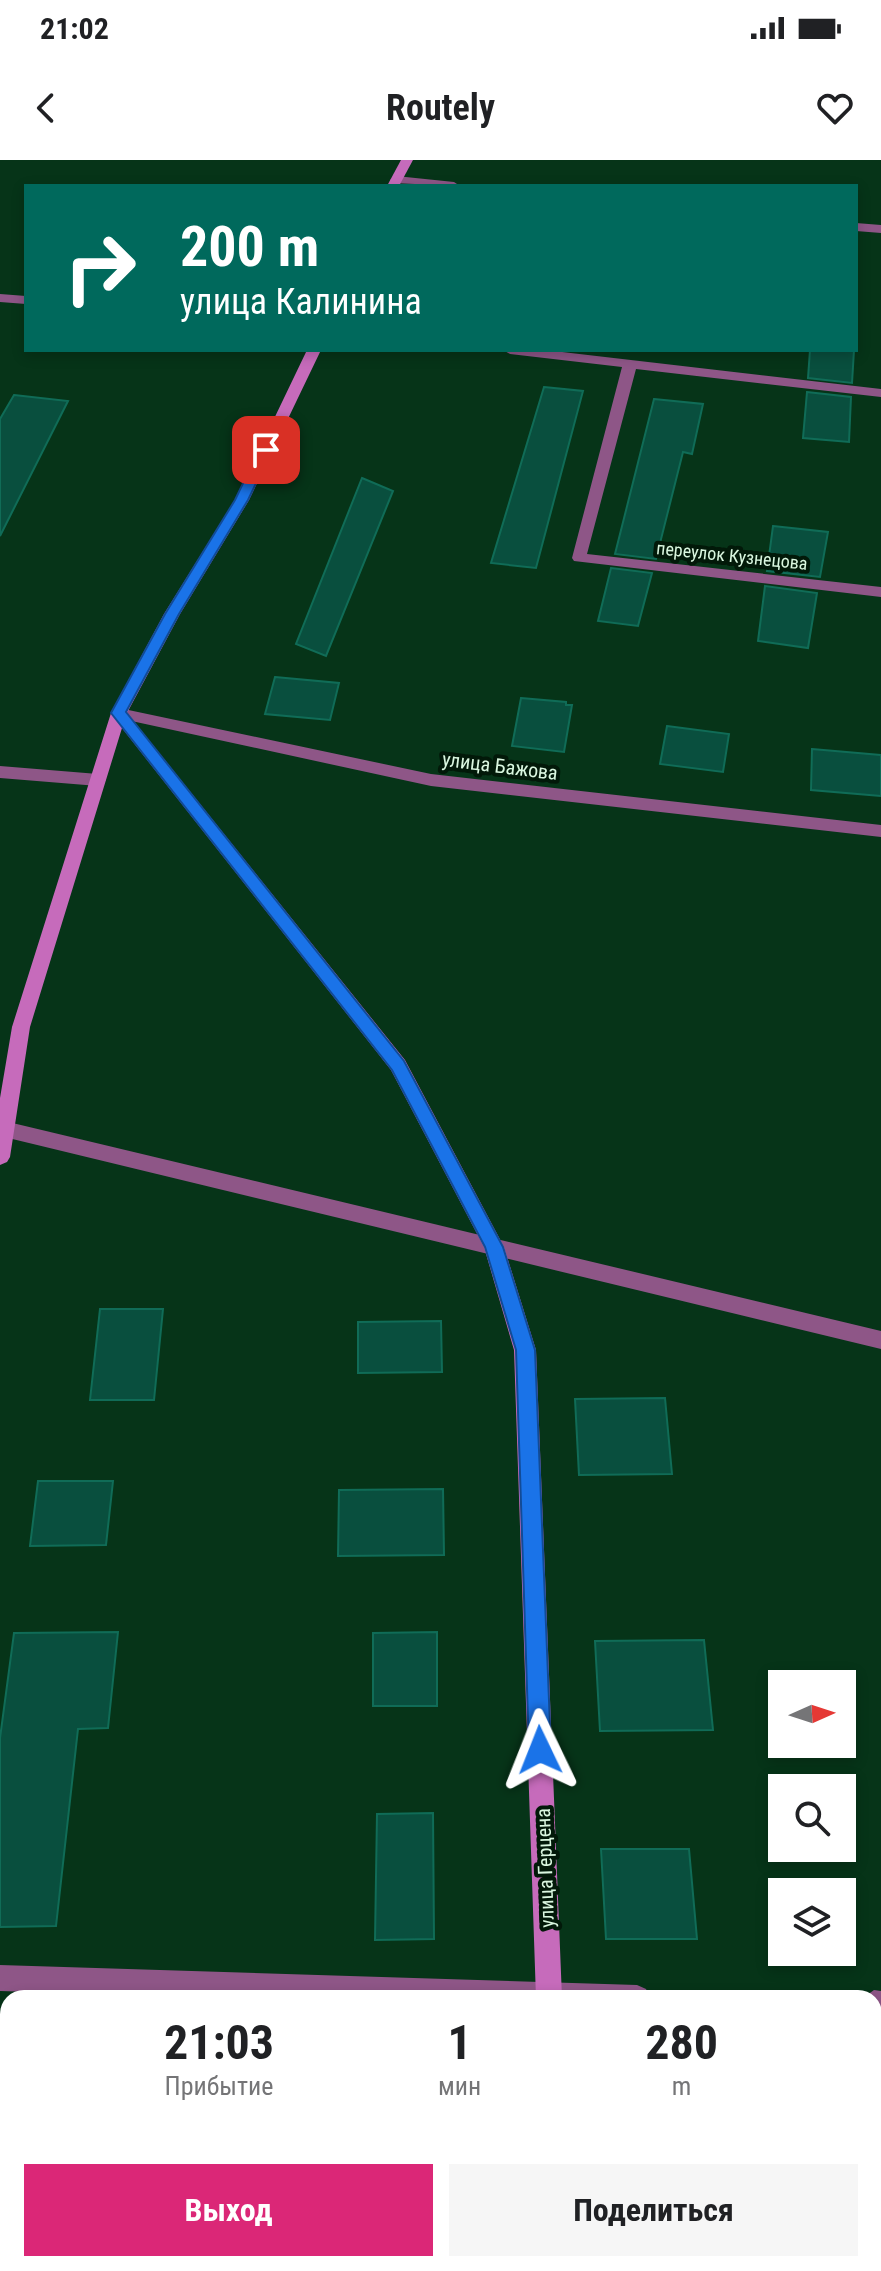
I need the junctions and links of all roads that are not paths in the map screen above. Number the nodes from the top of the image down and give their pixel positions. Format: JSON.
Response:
{"nodes":[{"id":1,"x":407,"y":160,"type":"edge"},
{"id":2,"x":395,"y":183,"type":"edge"},
{"id":3,"x":858,"y":227,"type":"edge"},
{"id":4,"x":881,"y":229,"type":"edge"},
{"id":5,"x":0,"y":298,"type":"edge"},
{"id":6,"x":24,"y":300,"type":"edge"},
{"id":7,"x":313,"y":352,"type":"edge"},
{"id":8,"x":527,"y":352,"type":"edge"},
{"id":9,"x":630,"y":364,"type":"junction"},
{"id":10,"x":881,"y":393,"type":"edge"},
{"id":11,"x":881,"y":592,"type":"edge"},
{"id":12,"x":119,"y":713,"type":"junction"},
{"id":13,"x":0,"y":772,"type":"edge"},
{"id":14,"x":98,"y":780,"type":"junction"},
{"id":15,"x":881,"y":831,"type":"edge"},
{"id":16,"x":2,"y":1128,"type":"edge"},
{"id":17,"x":0,"y":1157,"type":"edge"},
{"id":18,"x":494,"y":1247,"type":"junction"},
{"id":19,"x":881,"y":1340,"type":"edge"},
{"id":20,"x":0,"y":1978,"type":"edge"},
{"id":21,"x":347,"y":1990,"type":"edge"},
{"id":22,"x":549,"y":1990,"type":"edge"}],
"edges":[{"from":1,"to":2,"type":"street"},
{"from":3,"to":4,"type":"street"},
{"from":5,"to":6,"type":"street"},
{"from":7,"to":12,"type":"street"},
{"from":8,"to":9,"type":"street"},
{"from":9,"to":10,"type":"street"},
{"from":9,"to":11,"type":"street","name":"переулок Кузнецова"},
{"from":12,"to":14,"type":"street"},
{"from":12,"to":15,"type":"street","name":"улица Бажова"},
{"from":12,"to":18,"type":"street","name":"улица Герцена"},
{"from":13,"to":14,"type":"street"},
{"from":14,"to":16,"type":"street"},
{"from":16,"to":17,"type":"street"},
{"from":16,"to":18,"type":"street"},
{"from":18,"to":19,"type":"street"},
{"from":18,"to":22,"type":"street","name":"улица Герцена"},
{"from":20,"to":21,"type":"street"}]}
